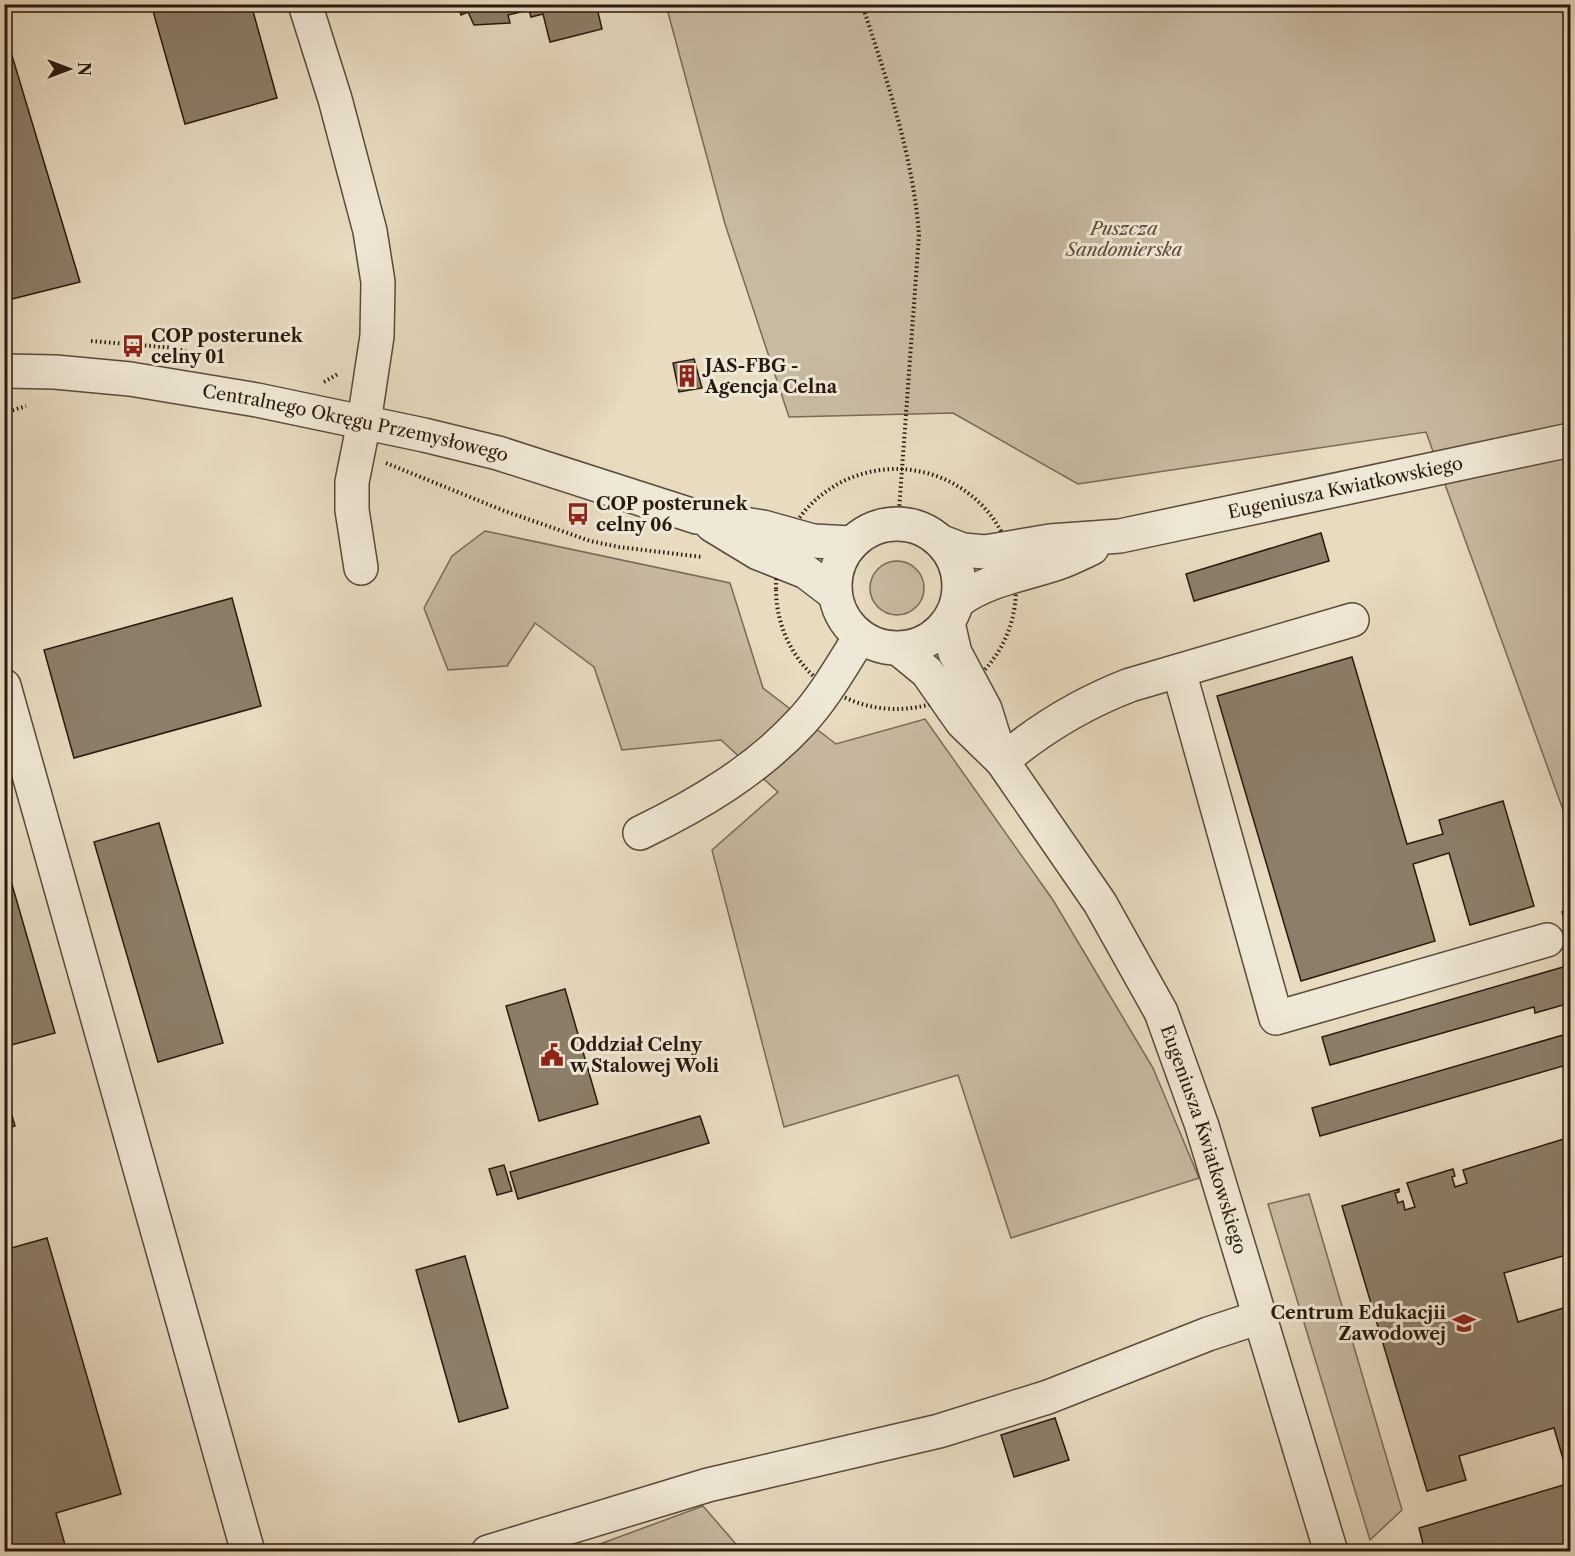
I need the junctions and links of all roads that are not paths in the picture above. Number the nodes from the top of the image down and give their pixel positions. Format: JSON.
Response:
{"nodes":[{"id":1,"x":305,"y":4,"type":"edge"},
{"id":2,"x":4,"y":371,"type":"edge"},
{"id":3,"x":364,"y":422,"type":"junction"},
{"id":4,"x":1570,"y":440,"type":"edge"},
{"id":5,"x":942,"y":542,"type":"junction"},
{"id":6,"x":851,"y":543,"type":"junction"},
{"id":7,"x":1012,"y":561,"type":"junction"},
{"id":8,"x":778,"y":562,"type":"junction"},
{"id":9,"x":361,"y":568,"type":"dead end"},
{"id":10,"x":835,"y":594,"type":"junction"},
{"id":11,"x":953,"y":612,"type":"junction"},
{"id":12,"x":1352,"y":620,"type":"dead end"},
{"id":13,"x":860,"y":637,"type":"junction"},
{"id":14,"x":899,"y":649,"type":"junction"},
{"id":15,"x":1179,"y":671,"type":"junction"},
{"id":16,"x":4,"y":686,"type":"edge"},
{"id":17,"x":948,"y":699,"type":"junction"},
{"id":18,"x":1002,"y":761,"type":"junction"},
{"id":19,"x":640,"y":833,"type":"dead end"},
{"id":20,"x":1547,"y":940,"type":"dead end"},
{"id":21,"x":1260,"y":1317,"type":"junction"},
{"id":22,"x":248,"y":1551,"type":"edge"},
{"id":23,"x":488,"y":1551,"type":"edge"},
{"id":24,"x":1331,"y":1551,"type":"edge"}],
"edges":[{"from":1,"to":3,"type":"street"},
{"from":2,"to":3,"type":"street","name":"Centralnego Okręgu Przemysłowego"},
{"from":3,"to":8,"type":"street","name":"Centralnego Okręgu Przemysłowego"},
{"from":3,"to":9,"type":"street"},
{"from":4,"to":7,"type":"street","name":"Eugeniusza Kwiatkowskiego"},
{"from":5,"to":6,"type":"street"},
{"from":5,"to":7,"type":"street","name":"Eugeniusza Kwiatkowskiego"},
{"from":5,"to":11,"type":"street"},
{"from":6,"to":8,"type":"street","name":"Centralnego Okręgu Przemysłowego"},
{"from":6,"to":10,"type":"street"},
{"from":7,"to":11,"type":"street","name":"Eugeniusza Kwiatkowskiego"},
{"from":8,"to":10,"type":"street","name":"Centralnego Okręgu Przemysłowego"},
{"from":10,"to":13,"type":"street"},
{"from":11,"to":14,"type":"street"},
{"from":11,"to":17,"type":"street","name":"Eugeniusza Kwiatkowskiego"},
{"from":12,"to":15,"type":"street"},
{"from":13,"to":14,"type":"street"},
{"from":13,"to":19,"type":"street"},
{"from":14,"to":17,"type":"street","name":"Eugeniusza Kwiatkowskiego"},
{"from":15,"to":18,"type":"street"},
{"from":15,"to":20,"type":"street"},
{"from":16,"to":22,"type":"street"},
{"from":17,"to":18,"type":"street","name":"Eugeniusza Kwiatkowskiego"},
{"from":18,"to":21,"type":"street","name":"Eugeniusza Kwiatkowskiego"},
{"from":21,"to":23,"type":"street"},
{"from":21,"to":24,"type":"street","name":"Eugeniusza Kwiatkowskiego"}]}
